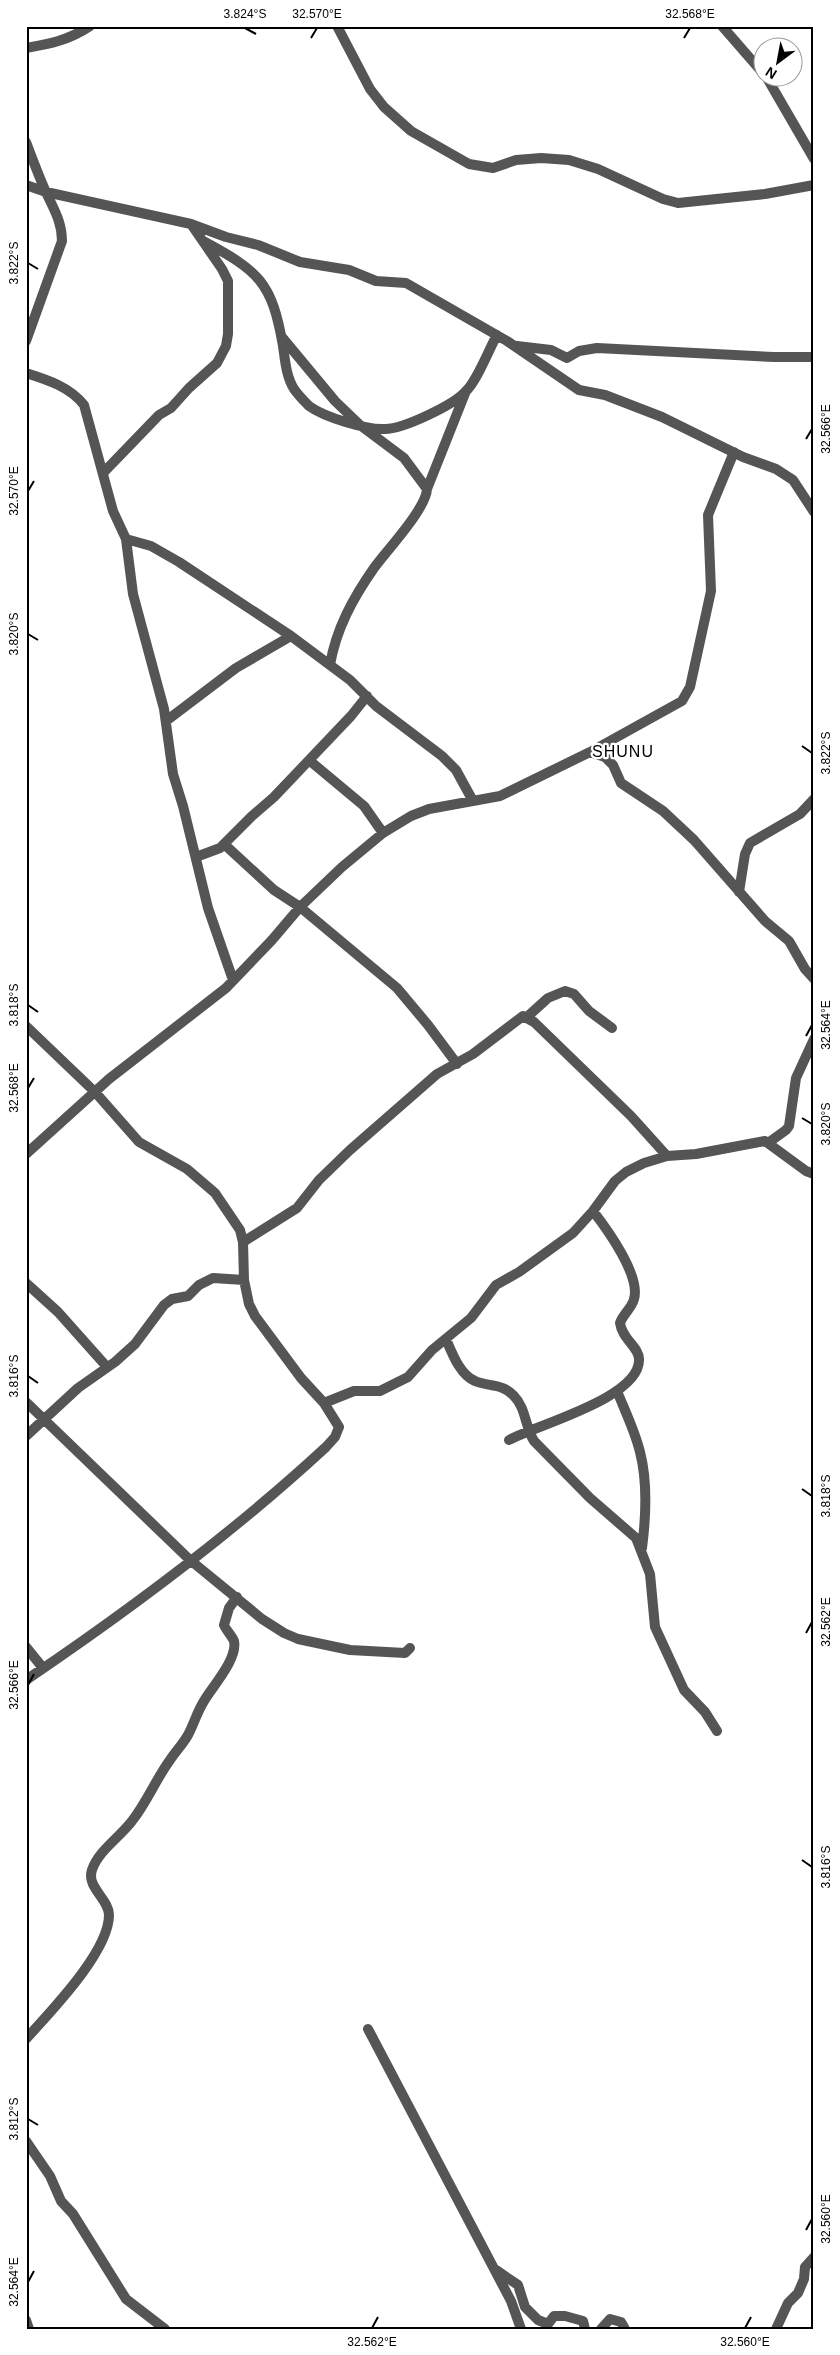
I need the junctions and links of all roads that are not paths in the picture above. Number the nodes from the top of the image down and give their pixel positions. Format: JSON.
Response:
{"nodes":[{"id":1,"x":90,"y":26,"type":"edge"},
{"id":2,"x":336,"y":26,"type":"edge"},
{"id":3,"x":722,"y":26,"type":"edge"},
{"id":4,"x":26,"y":48,"type":"edge"},
{"id":5,"x":752,"y":60,"type":"edge"},
{"id":6,"x":773,"y":88,"type":"edge"},
{"id":7,"x":26,"y":142,"type":"edge"},
{"id":8,"x":814,"y":159,"type":"edge"},
{"id":9,"x":26,"y":185,"type":"edge"},
{"id":10,"x":814,"y":185,"type":"edge"},
{"id":11,"x":46,"y":192,"type":"junction"},
{"id":12,"x":192,"y":224,"type":"junction"},
{"id":13,"x":203,"y":241,"type":"junction"},
{"id":14,"x":497,"y":335,"type":"junction"},
{"id":15,"x":281,"y":336,"type":"junction"},
{"id":16,"x":26,"y":341,"type":"edge"},
{"id":17,"x":516,"y":346,"type":"junction"},
{"id":18,"x":814,"y":357,"type":"edge"},
{"id":19,"x":26,"y":373,"type":"edge"},
{"id":20,"x":466,"y":391,"type":"junction"},
{"id":21,"x":360,"y":425,"type":"junction"},
{"id":22,"x":734,"y":452,"type":"junction"},
{"id":23,"x":104,"y":472,"type":"junction"},
{"id":24,"x":427,"y":489,"type":"junction"},
{"id":25,"x":814,"y":512,"type":"edge"},
{"id":26,"x":126,"y":539,"type":"junction"},
{"id":27,"x":290,"y":636,"type":"junction"},
{"id":28,"x":330,"y":665,"type":"junction"},
{"id":29,"x":367,"y":696,"type":"junction"},
{"id":30,"x":166,"y":721,"type":"junction"},
{"id":31,"x":590,"y":752,"type":"junction"},
{"id":32,"x":310,"y":761,"type":"junction"},
{"id":33,"x":814,"y":799,"type":"edge"},
{"id":34,"x":473,"y":800,"type":"junction"},
{"id":35,"x":383,"y":833,"type":"junction"},
{"id":36,"x":224,"y":844,"type":"junction"},
{"id":37,"x":196,"y":857,"type":"junction"},
{"id":38,"x":739,"y":892,"type":"junction"},
{"id":39,"x":300,"y":907,"type":"junction"},
{"id":40,"x":814,"y":979,"type":"edge"},
{"id":41,"x":233,"y":980,"type":"junction"},
{"id":42,"x":527,"y":1017,"type":"junction"},
{"id":43,"x":26,"y":1026,"type":"edge"},
{"id":44,"x":612,"y":1028,"type":"dead end"},
{"id":45,"x":814,"y":1039,"type":"edge"},
{"id":46,"x":457,"y":1064,"type":"junction"},
{"id":47,"x":94,"y":1092,"type":"junction"},
{"id":48,"x":768,"y":1143,"type":"junction"},
{"id":49,"x":26,"y":1154,"type":"edge"},
{"id":50,"x":667,"y":1156,"type":"junction"},
{"id":51,"x":814,"y":1174,"type":"edge"},
{"id":52,"x":593,"y":1211,"type":"junction"},
{"id":53,"x":243,"y":1242,"type":"junction"},
{"id":54,"x":244,"y":1280,"type":"junction"},
{"id":55,"x":26,"y":1283,"type":"edge"},
{"id":56,"x":446,"y":1340,"type":"junction"},
{"id":57,"x":108,"y":1367,"type":"junction"},
{"id":58,"x":617,"y":1391,"type":"junction"},
{"id":59,"x":26,"y":1402,"type":"edge"},
{"id":60,"x":324,"y":1403,"type":"junction"},
{"id":61,"x":43,"y":1420,"type":"junction"},
{"id":62,"x":527,"y":1431,"type":"junction"},
{"id":63,"x":26,"y":1436,"type":"edge"},
{"id":64,"x":509,"y":1440,"type":"dead end"},
{"id":65,"x":642,"y":1549,"type":"junction"},
{"id":66,"x":190,"y":1560,"type":"junction"},
{"id":67,"x":237,"y":1597,"type":"junction"},
{"id":68,"x":26,"y":1647,"type":"edge"},
{"id":69,"x":410,"y":1648,"type":"dead end"},
{"id":70,"x":43,"y":1668,"type":"junction"},
{"id":71,"x":26,"y":1680,"type":"edge"},
{"id":72,"x":718,"y":1731,"type":"dead end"},
{"id":73,"x":368,"y":2029,"type":"dead end"},
{"id":74,"x":26,"y":2039,"type":"edge"},
{"id":75,"x":26,"y":2141,"type":"edge"},
{"id":76,"x":814,"y":2257,"type":"edge"},
{"id":77,"x":494,"y":2268,"type":"junction"},
{"id":78,"x":26,"y":2320,"type":"edge"},
{"id":79,"x":29,"y":2329,"type":"edge"},
{"id":80,"x":165,"y":2329,"type":"edge"},
{"id":81,"x":521,"y":2329,"type":"edge"},
{"id":82,"x":585,"y":2329,"type":"edge"},
{"id":83,"x":601,"y":2329,"type":"edge"},
{"id":84,"x":625,"y":2329,"type":"edge"},
{"id":85,"x":776,"y":2329,"type":"edge"}],
"edges":[{"from":1,"to":4,"type":"street"},
{"from":2,"to":10,"type":"street"},
{"from":3,"to":5,"type":"street"},
{"from":6,"to":8,"type":"street"},
{"from":7,"to":11,"type":"street"},
{"from":9,"to":11,"type":"street"},
{"from":11,"to":12,"type":"street"},
{"from":11,"to":16,"type":"street"},
{"from":12,"to":13,"type":"street"},
{"from":12,"to":14,"type":"street"},
{"from":13,"to":15,"type":"street"},
{"from":13,"to":23,"type":"street"},
{"from":14,"to":17,"type":"street"},
{"from":14,"to":20,"type":"street"},
{"from":15,"to":21,"type":"street"},
{"from":15,"to":21,"type":"street"},
{"from":17,"to":18,"type":"street"},
{"from":17,"to":22,"type":"street"},
{"from":19,"to":23,"type":"street"},
{"from":20,"to":21,"type":"street"},
{"from":20,"to":24,"type":"street"},
{"from":21,"to":24,"type":"street"},
{"from":22,"to":25,"type":"street"},
{"from":22,"to":31,"type":"street"},
{"from":23,"to":26,"type":"street"},
{"from":24,"to":28,"type":"street"},
{"from":26,"to":27,"type":"street"},
{"from":26,"to":30,"type":"street"},
{"from":27,"to":28,"type":"street"},
{"from":27,"to":30,"type":"street"},
{"from":28,"to":29,"type":"street"},
{"from":29,"to":32,"type":"street"},
{"from":29,"to":34,"type":"street"},
{"from":30,"to":37,"type":"street"},
{"from":31,"to":34,"type":"street"},
{"from":31,"to":38,"type":"street"},
{"from":32,"to":35,"type":"street"},
{"from":32,"to":36,"type":"street"},
{"from":33,"to":38,"type":"street"},
{"from":34,"to":35,"type":"street"},
{"from":35,"to":39,"type":"street"},
{"from":36,"to":37,"type":"street"},
{"from":36,"to":39,"type":"street"},
{"from":37,"to":41,"type":"street"},
{"from":38,"to":40,"type":"street"},
{"from":39,"to":41,"type":"street"},
{"from":39,"to":46,"type":"street"},
{"from":41,"to":47,"type":"street"},
{"from":42,"to":44,"type":"street"},
{"from":42,"to":46,"type":"street"},
{"from":42,"to":50,"type":"street"},
{"from":43,"to":47,"type":"street"},
{"from":45,"to":48,"type":"street"},
{"from":46,"to":53,"type":"street"},
{"from":47,"to":49,"type":"street"},
{"from":47,"to":53,"type":"street"},
{"from":48,"to":50,"type":"street"},
{"from":48,"to":51,"type":"street"},
{"from":50,"to":52,"type":"street"},
{"from":52,"to":56,"type":"street"},
{"from":52,"to":58,"type":"street"},
{"from":53,"to":54,"type":"street"},
{"from":54,"to":57,"type":"street"},
{"from":54,"to":60,"type":"street"},
{"from":55,"to":57,"type":"street"},
{"from":56,"to":60,"type":"street"},
{"from":56,"to":62,"type":"street"},
{"from":57,"to":61,"type":"street"},
{"from":58,"to":62,"type":"street"},
{"from":58,"to":65,"type":"street"},
{"from":59,"to":61,"type":"street"},
{"from":60,"to":66,"type":"street"},
{"from":61,"to":63,"type":"street"},
{"from":61,"to":66,"type":"street"},
{"from":62,"to":64,"type":"street"},
{"from":62,"to":65,"type":"street"},
{"from":65,"to":72,"type":"street"},
{"from":66,"to":67,"type":"street"},
{"from":66,"to":70,"type":"street"},
{"from":67,"to":69,"type":"street"},
{"from":67,"to":74,"type":"street"},
{"from":68,"to":70,"type":"street"},
{"from":70,"to":71,"type":"street"},
{"from":73,"to":77,"type":"street"},
{"from":75,"to":80,"type":"street"},
{"from":76,"to":85,"type":"street"},
{"from":77,"to":81,"type":"street"},
{"from":77,"to":82,"type":"street"},
{"from":78,"to":79,"type":"street"},
{"from":83,"to":84,"type":"street"}]}
